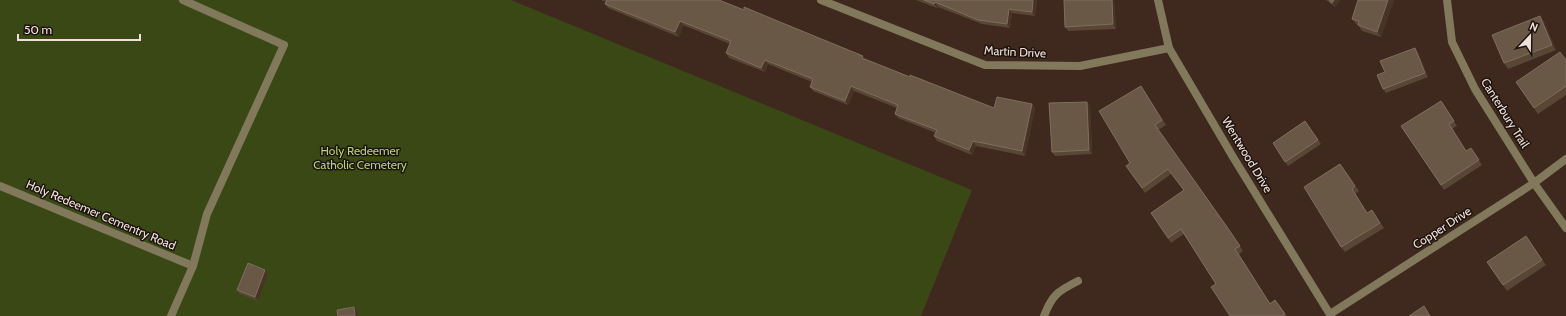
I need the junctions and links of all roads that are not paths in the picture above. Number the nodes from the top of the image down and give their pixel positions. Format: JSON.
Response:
{"nodes":[{"id":1,"x":183,"y":0,"type":"edge"},
{"id":2,"x":821,"y":0,"type":"edge"},
{"id":3,"x":1158,"y":0,"type":"edge"},
{"id":4,"x":1447,"y":0,"type":"edge"},
{"id":5,"x":1169,"y":48,"type":"junction"},
{"id":6,"x":1566,"y":159,"type":"edge"},
{"id":7,"x":1534,"y":183,"type":"junction"},
{"id":8,"x":0,"y":186,"type":"edge"},
{"id":9,"x":1566,"y":228,"type":"edge"},
{"id":10,"x":193,"y":266,"type":"junction"},
{"id":11,"x":1078,"y":281,"type":"dead end"},
{"id":12,"x":1331,"y":315,"type":"edge"},
{"id":13,"x":171,"y":316,"type":"edge"},
{"id":14,"x":1044,"y":316,"type":"edge"}],
"edges":[{"from":1,"to":10,"type":"street"},
{"from":2,"to":5,"type":"street","name":"Martin Drive"},
{"from":3,"to":5,"type":"street","name":"Wentwood Drive"},
{"from":4,"to":7,"type":"street","name":"Canterbury Trail"},
{"from":5,"to":12,"type":"street","name":"Wentwood Drive"},
{"from":6,"to":7,"type":"street","name":"Copper Drive"},
{"from":7,"to":9,"type":"street","name":"Canterbury Trail"},
{"from":7,"to":12,"type":"street","name":"Copper Drive"},
{"from":8,"to":10,"type":"street","name":"Holy Redeemer Cementry Road"},
{"from":10,"to":13,"type":"street"},
{"from":11,"to":14,"type":"street"}]}
